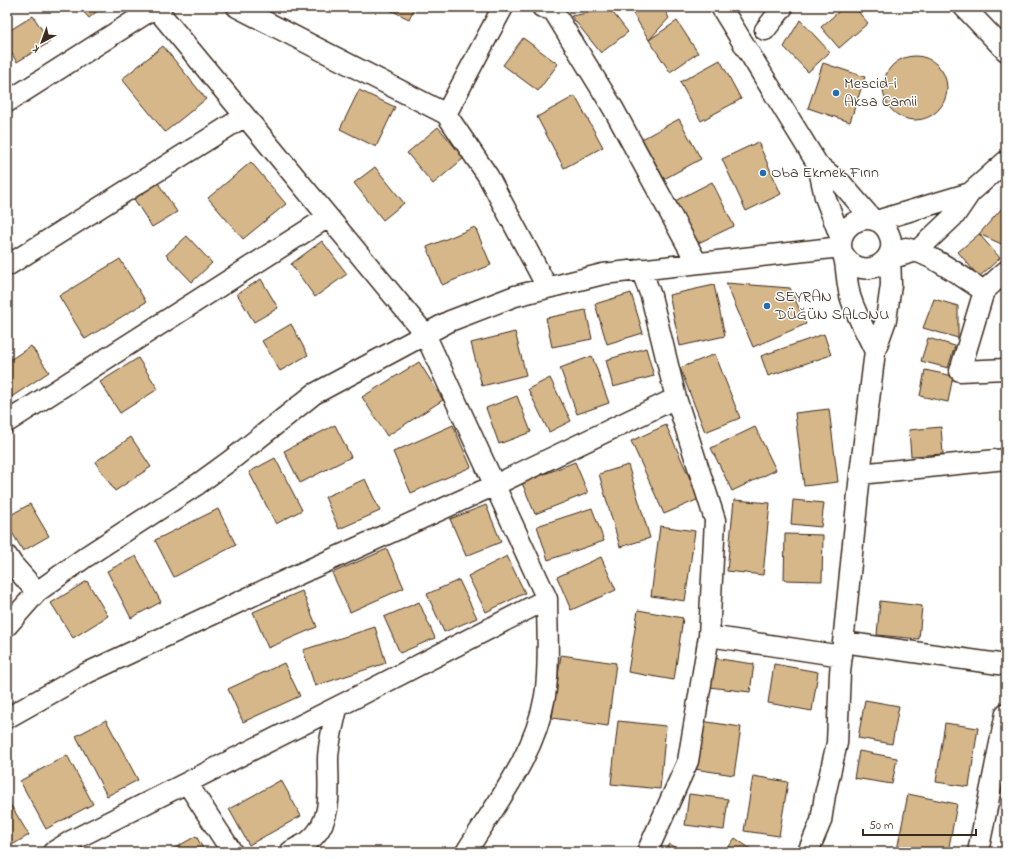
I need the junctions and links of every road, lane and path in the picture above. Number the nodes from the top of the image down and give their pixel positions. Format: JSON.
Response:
{"nodes":[{"id":1,"x":155,"y":7,"type":"edge"},
{"id":2,"x":236,"y":7,"type":"edge"},
{"id":3,"x":503,"y":7,"type":"edge"},
{"id":4,"x":721,"y":7,"type":"edge"},
{"id":5,"x":783,"y":7,"type":"edge"},
{"id":6,"x":964,"y":7,"type":"edge"},
{"id":7,"x":550,"y":8,"type":"edge"},
{"id":8,"x":765,"y":30,"type":"dead end"},
{"id":9,"x":1006,"y":51,"type":"edge"},
{"id":10,"x":7,"y":102,"type":"edge"},
{"id":11,"x":446,"y":114,"type":"junction"},
{"id":12,"x":245,"y":116,"type":"junction"},
{"id":13,"x":1006,"y":161,"type":"edge"},
{"id":14,"x":818,"y":165,"type":"junction"},
{"id":15,"x":970,"y":193,"type":"junction"},
{"id":16,"x":328,"y":217,"type":"junction"},
{"id":17,"x":874,"y":220,"type":"junction"},
{"id":18,"x":842,"y":247,"type":"junction"},
{"id":19,"x":917,"y":251,"type":"junction"},
{"id":20,"x":889,"y":254,"type":"junction"},
{"id":21,"x":697,"y":263,"type":"junction"},
{"id":22,"x":7,"y":266,"type":"edge"},
{"id":23,"x":641,"y":269,"type":"junction"},
{"id":24,"x":1006,"y":271,"type":"edge"},
{"id":25,"x":547,"y":287,"type":"junction"},
{"id":26,"x":984,"y":291,"type":"junction"},
{"id":27,"x":425,"y":334,"type":"junction"},
{"id":28,"x":876,"y":351,"type":"junction"},
{"id":29,"x":1006,"y":368,"type":"edge"},
{"id":30,"x":676,"y":398,"type":"junction"},
{"id":31,"x":7,"y":422,"type":"edge"},
{"id":32,"x":1006,"y":459,"type":"edge"},
{"id":33,"x":860,"y":474,"type":"junction"},
{"id":34,"x":495,"y":486,"type":"junction"},
{"id":35,"x":7,"y":556,"type":"edge"},
{"id":36,"x":37,"y":592,"type":"junction"},
{"id":37,"x":547,"y":599,"type":"junction"},
{"id":38,"x":7,"y":626,"type":"edge"},
{"id":39,"x":709,"y":636,"type":"junction"},
{"id":40,"x":842,"y":649,"type":"junction"},
{"id":41,"x":1006,"y":664,"type":"edge"},
{"id":42,"x":337,"y":708,"type":"junction"},
{"id":43,"x":1006,"y":713,"type":"edge"},
{"id":44,"x":7,"y":718,"type":"edge"},
{"id":45,"x":187,"y":783,"type":"junction"},
{"id":46,"x":53,"y":852,"type":"edge"},
{"id":47,"x":232,"y":852,"type":"edge"},
{"id":48,"x":290,"y":852,"type":"edge"},
{"id":49,"x":466,"y":852,"type":"edge"},
{"id":50,"x":646,"y":852,"type":"edge"},
{"id":51,"x":810,"y":852,"type":"edge"},
{"id":52,"x":978,"y":852,"type":"edge"}],
"edges":[{"from":1,"to":10,"type":"street"},
{"from":1,"to":12,"type":"street"},
{"from":2,"to":11,"type":"street"},
{"from":3,"to":11,"type":"street"},
{"from":4,"to":14,"type":"street"},
{"from":5,"to":8,"type":"street"},
{"from":6,"to":9,"type":"street"},
{"from":7,"to":21,"type":"street"},
{"from":11,"to":25,"type":"street"},
{"from":12,"to":16,"type":"street"},
{"from":12,"to":22,"type":"street"},
{"from":13,"to":15,"type":"street"},
{"from":14,"to":17,"type":"street"},
{"from":14,"to":18,"type":"street"},
{"from":15,"to":17,"type":"street"},
{"from":15,"to":19,"type":"street"},
{"from":16,"to":27,"type":"street"},
{"from":16,"to":31,"type":"street"},
{"from":17,"to":18,"type":"street"},
{"from":17,"to":20,"type":"street"},
{"from":18,"to":20,"type":"street"},
{"from":18,"to":21,"type":"street"},
{"from":18,"to":28,"type":"street"},
{"from":19,"to":20,"type":"street"},
{"from":19,"to":26,"type":"street"},
{"from":20,"to":28,"type":"street"},
{"from":21,"to":23,"type":"street"},
{"from":23,"to":25,"type":"street"},
{"from":23,"to":30,"type":"street"},
{"from":24,"to":26,"type":"street"},
{"from":25,"to":27,"type":"street"},
{"from":26,"to":29,"type":"street"},
{"from":27,"to":34,"type":"street"},
{"from":27,"to":36,"type":"street"},
{"from":28,"to":33,"type":"street"},
{"from":30,"to":34,"type":"street"},
{"from":30,"to":39,"type":"street"},
{"from":32,"to":33,"type":"street"},
{"from":33,"to":40,"type":"street"},
{"from":34,"to":37,"type":"street"},
{"from":34,"to":44,"type":"street"},
{"from":35,"to":36,"type":"street"},
{"from":36,"to":38,"type":"street"},
{"from":37,"to":42,"type":"street"},
{"from":37,"to":49,"type":"street"},
{"from":39,"to":40,"type":"street"},
{"from":39,"to":50,"type":"street"},
{"from":40,"to":41,"type":"street"},
{"from":40,"to":51,"type":"street"},
{"from":42,"to":45,"type":"street"},
{"from":42,"to":48,"type":"street"},
{"from":43,"to":52,"type":"street"},
{"from":45,"to":46,"type":"street"},
{"from":45,"to":47,"type":"street"}]}
